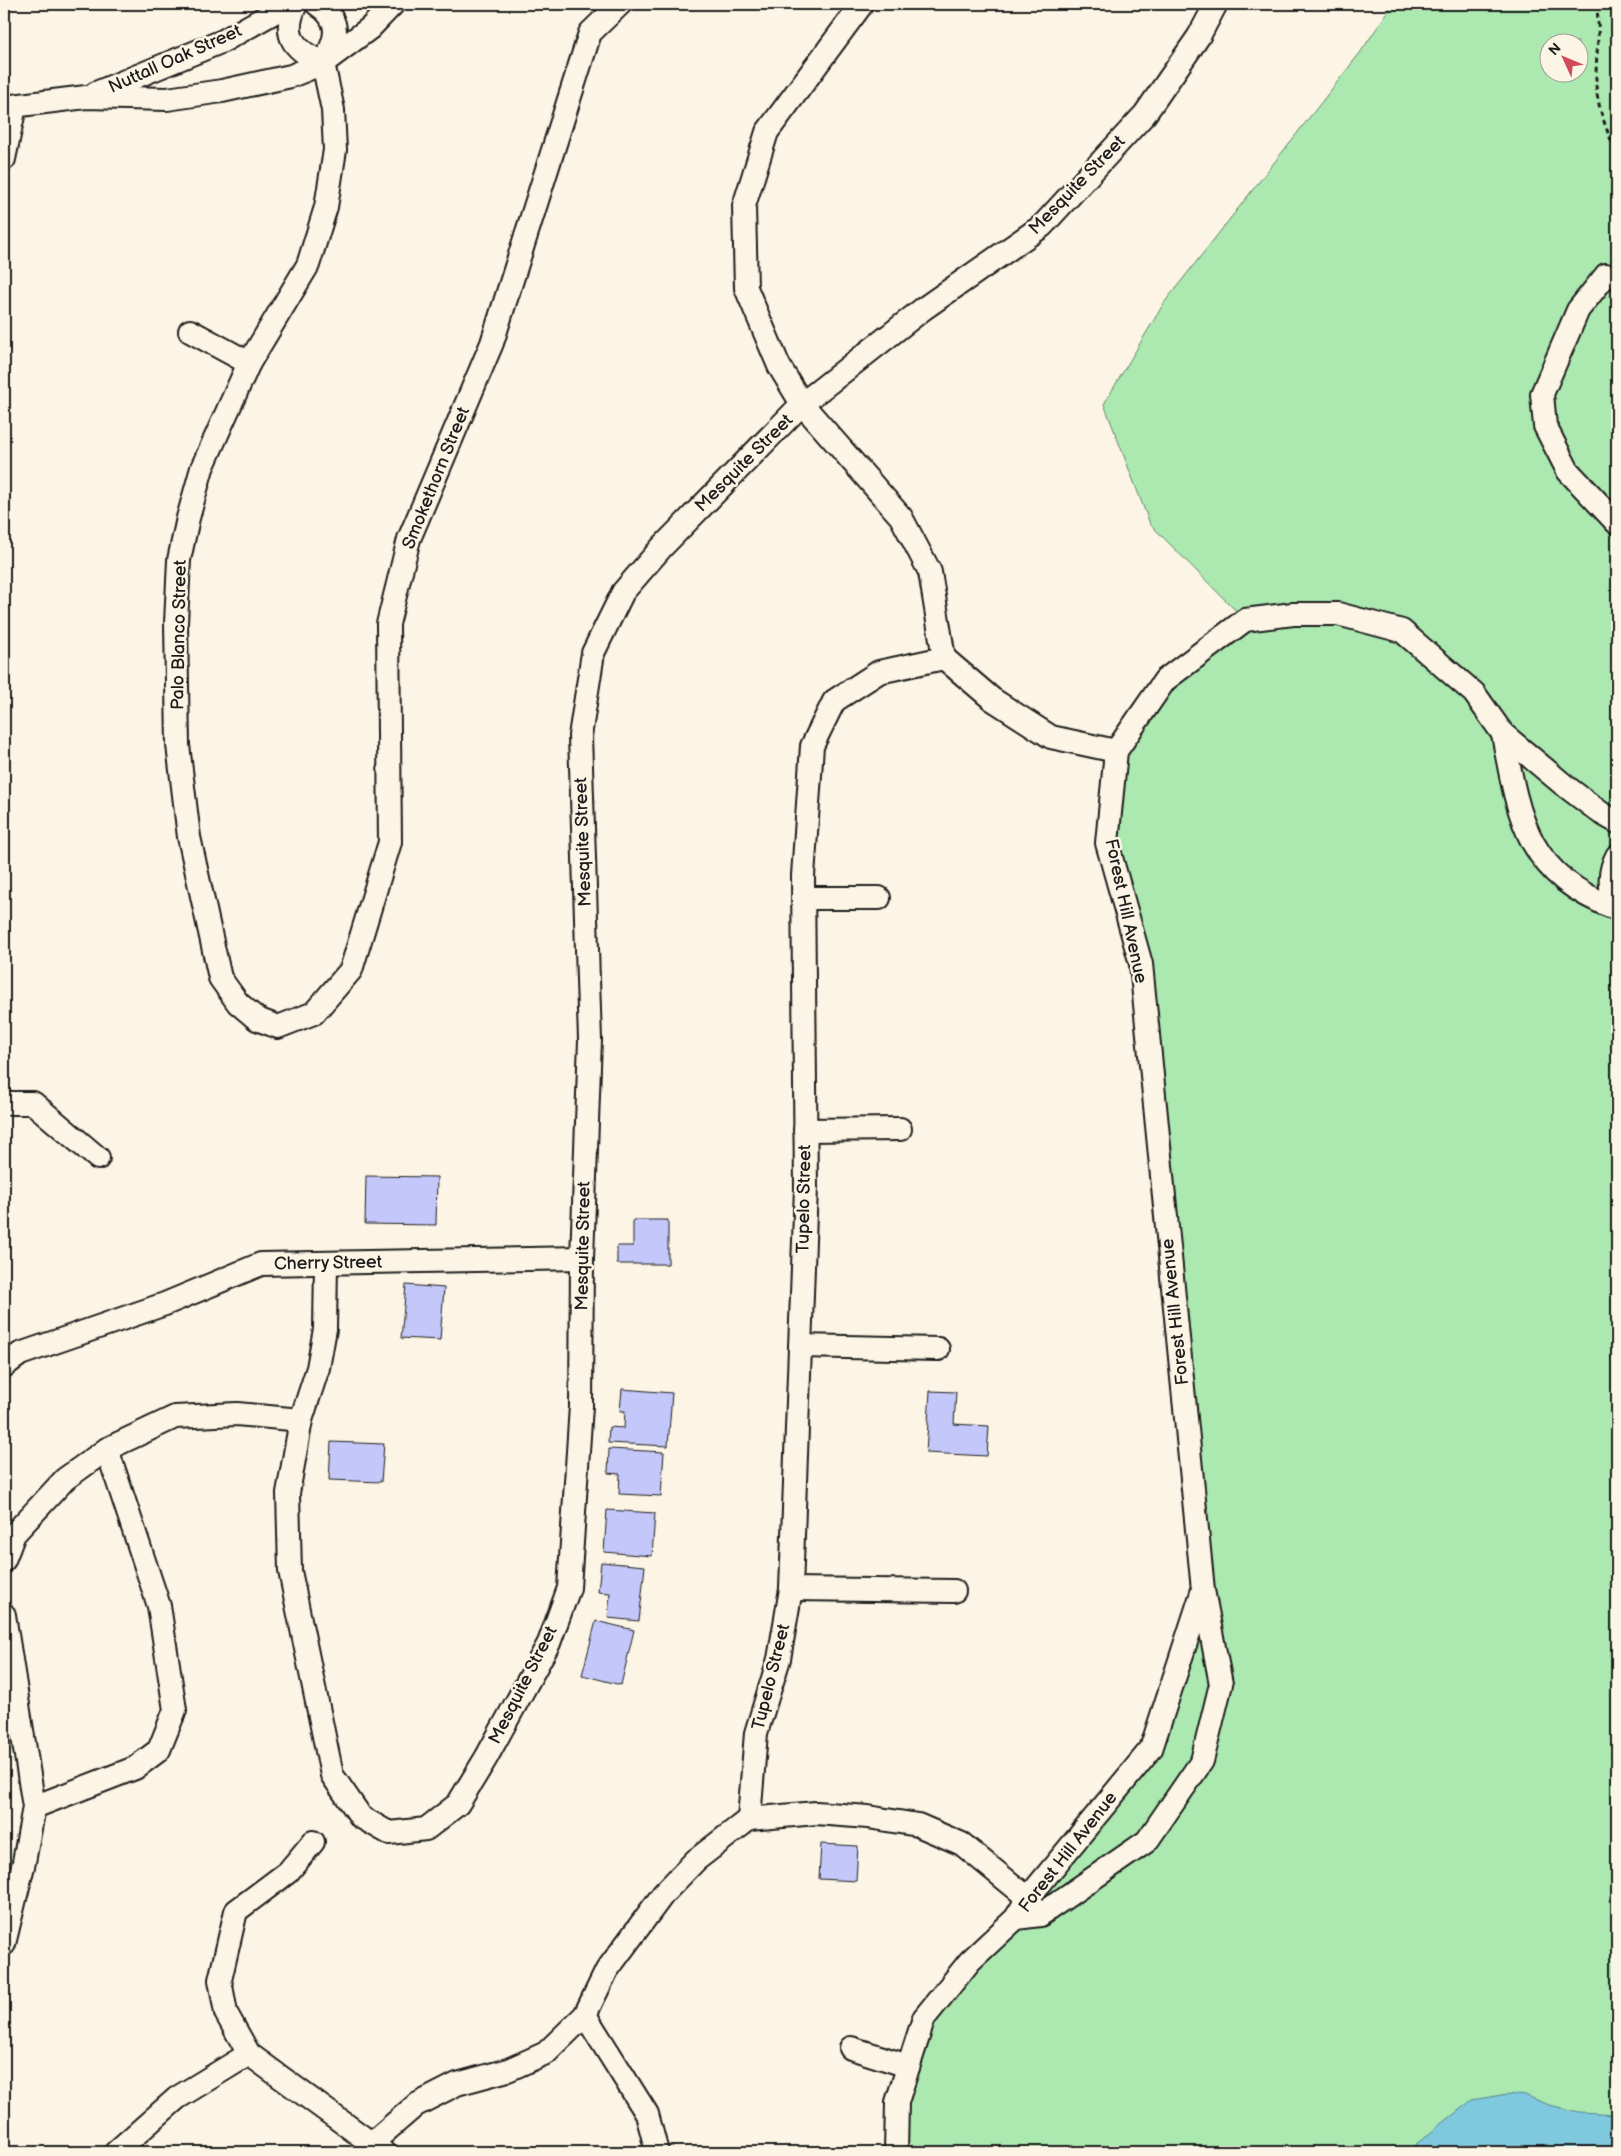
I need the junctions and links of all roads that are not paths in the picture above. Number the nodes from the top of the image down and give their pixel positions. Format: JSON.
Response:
{"nodes":[{"id":1,"x":289,"y":4,"type":"edge"},
{"id":2,"x":296,"y":4,"type":"edge"},
{"id":3,"x":317,"y":4,"type":"edge"},
{"id":4,"x":393,"y":4,"type":"edge"},
{"id":5,"x":620,"y":4,"type":"edge"},
{"id":6,"x":862,"y":4,"type":"edge"},
{"id":7,"x":1216,"y":4,"type":"edge"},
{"id":8,"x":324,"y":63,"type":"junction"},
{"id":9,"x":86,"y":97,"type":"junction"},
{"id":10,"x":9,"y":106,"type":"edge"},
{"id":11,"x":4,"y":159,"type":"edge"},
{"id":12,"x":1606,"y":274,"type":"dead end"},
{"id":13,"x":190,"y":331,"type":"dead end"},
{"id":14,"x":249,"y":363,"type":"junction"},
{"id":15,"x":802,"y":404,"type":"junction"},
{"id":16,"x":1617,"y":523,"type":"edge"},
{"id":17,"x":944,"y":658,"type":"junction"},
{"id":18,"x":1503,"y":734,"type":"junction"},
{"id":19,"x":1116,"y":752,"type":"junction"},
{"id":20,"x":1617,"y":822,"type":"edge"},
{"id":21,"x":1617,"y":856,"type":"edge"},
{"id":22,"x":804,"y":898,"type":"junction"},
{"id":23,"x":879,"y":898,"type":"dead end"},
{"id":24,"x":1617,"y":904,"type":"edge"},
{"id":25,"x":1617,"y":909,"type":"edge"},
{"id":26,"x":278,"y":1027,"type":"joint"},
{"id":27,"x":4,"y":1103,"type":"edge"},
{"id":28,"x":900,"y":1129,"type":"dead end"},
{"id":29,"x":805,"y":1130,"type":"junction"},
{"id":30,"x":98,"y":1158,"type":"dead end"},
{"id":31,"x":582,"y":1258,"type":"junction"},
{"id":32,"x":326,"y":1264,"type":"junction"},
{"id":33,"x":800,"y":1346,"type":"junction"},
{"id":34,"x":938,"y":1350,"type":"dead end"},
{"id":35,"x":4,"y":1366,"type":"edge"},
{"id":36,"x":301,"y":1420,"type":"junction"},
{"id":37,"x":107,"y":1449,"type":"junction"},
{"id":38,"x":4,"y":1560,"type":"edge"},
{"id":39,"x":791,"y":1589,"type":"junction"},
{"id":40,"x":1203,"y":1590,"type":"junction"},
{"id":41,"x":954,"y":1591,"type":"dead end"},
{"id":42,"x":4,"y":1614,"type":"edge"},
{"id":43,"x":34,"y":1807,"type":"junction"},
{"id":44,"x":749,"y":1819,"type":"junction"},
{"id":45,"x":313,"y":1842,"type":"dead end"},
{"id":46,"x":1034,"y":1906,"type":"junction"},
{"id":47,"x":4,"y":1944,"type":"edge"},
{"id":48,"x":585,"y":2016,"type":"junction"},
{"id":49,"x":852,"y":2048,"type":"dead end"},
{"id":50,"x":249,"y":2054,"type":"junction"},
{"id":51,"x":908,"y":2066,"type":"junction"},
{"id":52,"x":374,"y":2149,"type":"edge"},
{"id":53,"x":116,"y":2152,"type":"edge"},
{"id":54,"x":656,"y":2152,"type":"edge"},
{"id":55,"x":896,"y":2152,"type":"edge"}],
"edges":[{"from":1,"to":9,"type":"street","name":"Nuttall Oak Street"},
{"from":2,"to":8,"type":"street"},
{"from":3,"to":8,"type":"street"},
{"from":4,"to":8,"type":"street","name":"Nuttall Oak Street"},
{"from":5,"to":26,"type":"street","name":"Smokethorn Street"},
{"from":6,"to":15,"type":"street"},
{"from":7,"to":15,"type":"street","name":"Mesquite Street"},
{"from":8,"to":9,"type":"street","name":"Nuttall Oak Street"},
{"from":8,"to":14,"type":"street","name":"Palo Blanco Street"},
{"from":9,"to":10,"type":"street","name":"Nuttall Oak Street"},
{"from":10,"to":11,"type":"street"},
{"from":12,"to":16,"type":"street"},
{"from":13,"to":14,"type":"street"},
{"from":14,"to":26,"type":"street","name":"Palo Blanco Street"},
{"from":15,"to":17,"type":"street"},
{"from":15,"to":31,"type":"street","name":"Mesquite Street"},
{"from":17,"to":19,"type":"street"},
{"from":17,"to":22,"type":"street","name":"Tupelo Street"},
{"from":18,"to":19,"type":"street","name":"Forest Hill Avenue"},
{"from":18,"to":20,"type":"street","name":"Forest Hill Avenue"},
{"from":18,"to":25,"type":"street","name":"Forest Hill Avenue"},
{"from":19,"to":40,"type":"street","name":"Forest Hill Avenue"},
{"from":21,"to":24,"type":"street"},
{"from":22,"to":23,"type":"street"},
{"from":22,"to":29,"type":"street","name":"Tupelo Street"},
{"from":27,"to":30,"type":"street"},
{"from":28,"to":29,"type":"street"},
{"from":29,"to":33,"type":"street","name":"Tupelo Street"},
{"from":31,"to":32,"type":"street","name":"Cherry Street"},
{"from":31,"to":36,"type":"street","name":"Mesquite Street"},
{"from":32,"to":35,"type":"street","name":"Cherry Street"},
{"from":32,"to":36,"type":"street"},
{"from":33,"to":34,"type":"street"},
{"from":33,"to":39,"type":"street","name":"Tupelo Street"},
{"from":36,"to":37,"type":"street"},
{"from":37,"to":38,"type":"street"},
{"from":37,"to":43,"type":"street"},
{"from":39,"to":41,"type":"street"},
{"from":39,"to":44,"type":"street","name":"Tupelo Street"},
{"from":40,"to":46,"type":"street","name":"Forest Hill Avenue"},
{"from":40,"to":46,"type":"street","name":"Forest Hill Avenue"},
{"from":42,"to":43,"type":"street"},
{"from":43,"to":47,"type":"street"},
{"from":44,"to":46,"type":"street"},
{"from":44,"to":48,"type":"street"},
{"from":45,"to":50,"type":"street"},
{"from":46,"to":51,"type":"street","name":"Forest Hill Avenue"},
{"from":48,"to":52,"type":"street"},
{"from":48,"to":54,"type":"street"},
{"from":49,"to":51,"type":"street"},
{"from":50,"to":52,"type":"street"},
{"from":50,"to":53,"type":"street"},
{"from":51,"to":55,"type":"street","name":"Forest Hill Avenue"}]}
